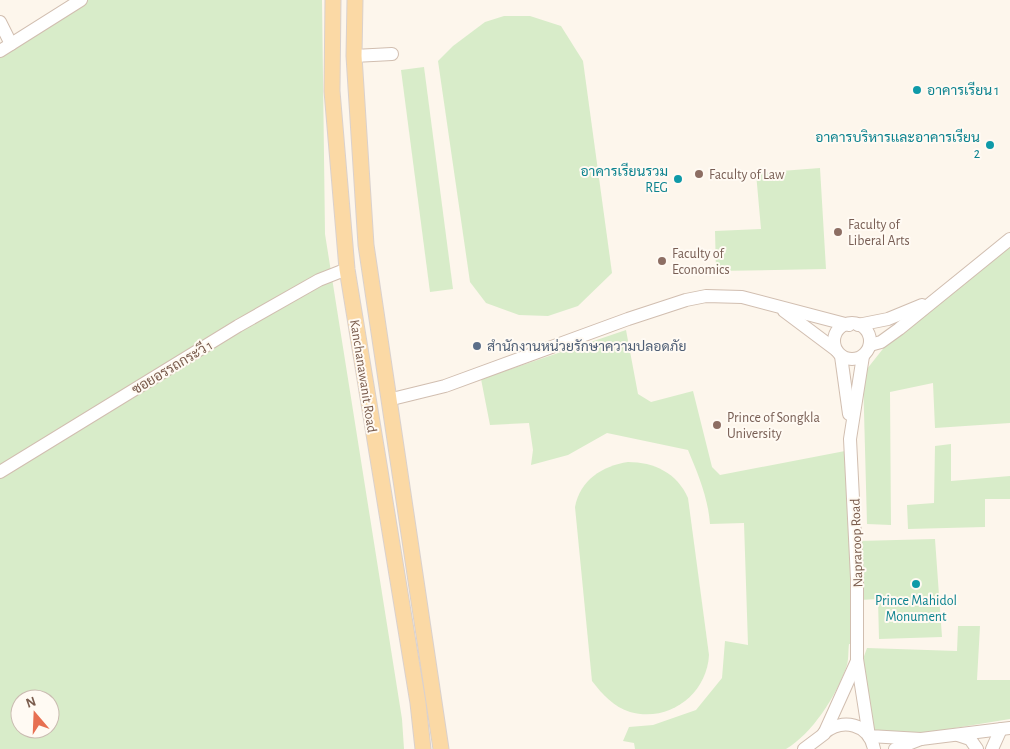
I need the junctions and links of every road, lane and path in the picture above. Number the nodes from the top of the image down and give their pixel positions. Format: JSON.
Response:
{"nodes":[{"id":1,"x":81,"y":0,"type":"edge"},
{"id":2,"x":334,"y":0,"type":"edge"},
{"id":3,"x":355,"y":0,"type":"edge"},
{"id":4,"x":0,"y":22,"type":"edge"},
{"id":5,"x":11,"y":44,"type":"junction"},
{"id":6,"x":0,"y":51,"type":"edge"},
{"id":7,"x":392,"y":54,"type":"dead end"},
{"id":8,"x":354,"y":56,"type":"junction"},
{"id":9,"x":1010,"y":239,"type":"edge"},
{"id":10,"x":347,"y":269,"type":"junction"},
{"id":11,"x":936,"y":299,"type":"junction"},
{"id":12,"x":780,"y":308,"type":"junction"},
{"id":13,"x":854,"y":325,"type":"junction"},
{"id":14,"x":870,"y":345,"type":"junction"},
{"id":15,"x":839,"y":353,"type":"junction"},
{"id":16,"x":863,"y":356,"type":"junction"},
{"id":17,"x":388,"y":400,"type":"junction"},
{"id":18,"x":369,"y":405,"type":"junction"},
{"id":19,"x":851,"y":426,"type":"junction"},
{"id":20,"x":0,"y":472,"type":"edge"},
{"id":21,"x":857,"y":659,"type":"junction"},
{"id":22,"x":1005,"y":728,"type":"edge"},
{"id":23,"x":824,"y":734,"type":"junction"},
{"id":24,"x":960,"y":735,"type":"junction"},
{"id":25,"x":869,"y":736,"type":"junction"},
{"id":26,"x":921,"y":739,"type":"junction"},
{"id":27,"x":423,"y":749,"type":"edge"},
{"id":28,"x":441,"y":749,"type":"edge"},
{"id":29,"x":804,"y":749,"type":"edge"},
{"id":30,"x":817,"y":749,"type":"edge"},
{"id":31,"x":874,"y":749,"type":"edge"},
{"id":32,"x":895,"y":749,"type":"edge"},
{"id":33,"x":977,"y":749,"type":"edge"},
{"id":34,"x":992,"y":749,"type":"edge"}],
"edges":[{"from":1,"to":5,"type":"street"},
{"from":2,"to":10,"type":"main road","name":"Kanchanawanit Road"},
{"from":3,"to":8,"type":"main road","name":"Kanchanawanit Road"},
{"from":4,"to":5,"type":"street"},
{"from":5,"to":6,"type":"street"},
{"from":7,"to":8,"type":"street"},
{"from":8,"to":17,"type":"main road","name":"Kanchanawanit Road"},
{"from":9,"to":11,"type":"street"},
{"from":10,"to":18,"type":"main road","name":"Kanchanawanit Road"},
{"from":10,"to":20,"type":"street","name":"ซอยอรรถกระวี 1"},
{"from":11,"to":13,"type":"street"},
{"from":11,"to":14,"type":"street"},
{"from":12,"to":13,"type":"street"},
{"from":12,"to":15,"type":"street"},
{"from":12,"to":17,"type":"street"},
{"from":13,"to":14,"type":"street"},
{"from":13,"to":15,"type":"street"},
{"from":14,"to":16,"type":"street"},
{"from":15,"to":16,"type":"street"},
{"from":15,"to":19,"type":"street","name":"Napraroop Road"},
{"from":16,"to":19,"type":"street","name":"Napraroop Road"},
{"from":17,"to":18,"type":"main road"},
{"from":17,"to":28,"type":"main road","name":"Kanchanawanit Road"},
{"from":18,"to":27,"type":"main road","name":"Kanchanawanit Road"},
{"from":19,"to":21,"type":"street","name":"Napraroop Road"},
{"from":21,"to":23,"type":"street","name":"Napraroop Road"},
{"from":21,"to":25,"type":"street","name":"Napraroop Road"},
{"from":22,"to":24,"type":"street"},
{"from":22,"to":34,"type":"street"},
{"from":23,"to":25,"type":"street"},
{"from":23,"to":29,"type":"street"},
{"from":23,"to":30,"type":"street","name":"Napraroop Road"},
{"from":24,"to":26,"type":"street"},
{"from":24,"to":33,"type":"street"},
{"from":25,"to":26,"type":"street"},
{"from":25,"to":31,"type":"street","name":"Napraroop Road"},
{"from":26,"to":32,"type":"street"}]}
